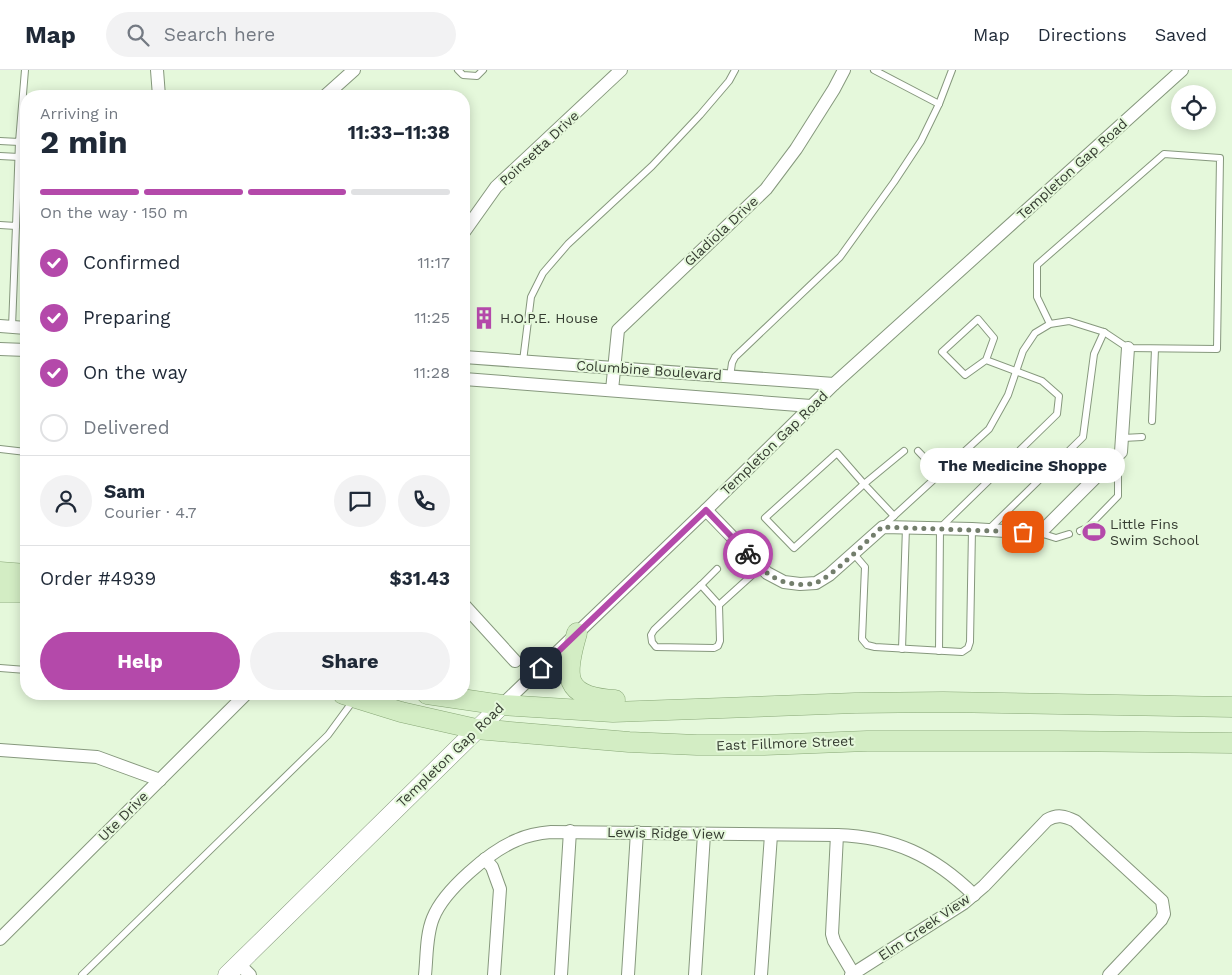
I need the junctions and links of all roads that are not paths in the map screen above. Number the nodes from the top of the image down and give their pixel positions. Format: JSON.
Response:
{"nodes":[{"id":1,"x":25,"y":70,"type":"edge"},
{"id":2,"x":157,"y":70,"type":"edge"},
{"id":3,"x":353,"y":70,"type":"edge"},
{"id":4,"x":458,"y":70,"type":"edge"},
{"id":5,"x":483,"y":70,"type":"edge"},
{"id":6,"x":622,"y":70,"type":"edge"},
{"id":7,"x":735,"y":70,"type":"edge"},
{"id":8,"x":844,"y":70,"type":"edge"},
{"id":9,"x":874,"y":70,"type":"edge"},
{"id":10,"x":952,"y":70,"type":"edge"},
{"id":11,"x":1182,"y":70,"type":"edge"},
{"id":12,"x":23,"y":90,"type":"edge"},
{"id":13,"x":159,"y":90,"type":"edge"},
{"id":14,"x":331,"y":90,"type":"edge"},
{"id":15,"x":939,"y":104,"type":"junction"},
{"id":16,"x":20,"y":130,"type":"edge"},
{"id":17,"x":0,"y":141,"type":"edge"},
{"id":18,"x":19,"y":142,"type":"junction"},
{"id":19,"x":0,"y":156,"type":"edge"},
{"id":20,"x":19,"y":157,"type":"junction"},
{"id":21,"x":470,"y":224,"type":"edge"},
{"id":22,"x":0,"y":225,"type":"edge"},
{"id":23,"x":16,"y":226,"type":"junction"},
{"id":24,"x":1050,"y":324,"type":"junction"},
{"id":25,"x":6,"y":327,"type":"edge"},
{"id":26,"x":20,"y":328,"type":"edge"},
{"id":27,"x":1104,"y":332,"type":"junction"},
{"id":28,"x":0,"y":348,"type":"edge"},
{"id":29,"x":1128,"y":348,"type":"junction"},
{"id":30,"x":1155,"y":349,"type":"junction"},
{"id":31,"x":20,"y":350,"type":"edge"},
{"id":32,"x":470,"y":357,"type":"edge"},
{"id":33,"x":986,"y":360,"type":"junction"},
{"id":34,"x":523,"y":361,"type":"junction"},
{"id":35,"x":613,"y":368,"type":"junction"},
{"id":36,"x":1016,"y":370,"type":"junction"},
{"id":37,"x":730,"y":377,"type":"junction"},
{"id":38,"x":470,"y":379,"type":"edge"},
{"id":39,"x":834,"y":384,"type":"junction"},
{"id":40,"x":612,"y":390,"type":"junction"},
{"id":41,"x":812,"y":406,"type":"junction"},
{"id":42,"x":1152,"y":422,"type":"dead end"},
{"id":43,"x":1142,"y":437,"type":"dead end"},
{"id":44,"x":1123,"y":438,"type":"junction"},
{"id":45,"x":0,"y":449,"type":"edge"},
{"id":46,"x":20,"y":451,"type":"edge"},
{"id":47,"x":904,"y":451,"type":"dead end"},
{"id":48,"x":918,"y":451,"type":"dead end"},
{"id":49,"x":1118,"y":456,"type":"junction"},
{"id":50,"x":940,"y":474,"type":"junction"},
{"id":51,"x":864,"y":484,"type":"junction"},
{"id":52,"x":706,"y":510,"type":"junction"},
{"id":53,"x":894,"y":516,"type":"junction"},
{"id":54,"x":882,"y":527,"type":"junction"},
{"id":55,"x":906,"y":527,"type":"junction"},
{"id":56,"x":940,"y":528,"type":"junction"},
{"id":57,"x":972,"y":529,"type":"junction"},
{"id":58,"x":988,"y":530,"type":"junction"},
{"id":59,"x":1080,"y":530,"type":"dead end"},
{"id":60,"x":1040,"y":533,"type":"junction"},
{"id":61,"x":1069,"y":534,"type":"dead end"},
{"id":62,"x":853,"y":553,"type":"junction"},
{"id":63,"x":761,"y":567,"type":"junction"},
{"id":64,"x":717,"y":569,"type":"dead end"},
{"id":65,"x":0,"y":572,"type":"edge"},
{"id":66,"x":20,"y":574,"type":"edge"},
{"id":67,"x":702,"y":585,"type":"junction"},
{"id":68,"x":0,"y":592,"type":"edge"},
{"id":69,"x":20,"y":592,"type":"edge"},
{"id":70,"x":719,"y":606,"type":"junction"},
{"id":71,"x":470,"y":612,"type":"edge"},
{"id":72,"x":577,"y":634,"type":"junction"},
{"id":73,"x":902,"y":649,"type":"junction"},
{"id":74,"x":939,"y":651,"type":"junction"},
{"id":75,"x":515,"y":661,"type":"dead end"},
{"id":76,"x":0,"y":668,"type":"edge"},
{"id":77,"x":20,"y":670,"type":"edge"},
{"id":78,"x":240,"y":700,"type":"edge"},
{"id":79,"x":347,"y":700,"type":"edge"},
{"id":80,"x":362,"y":700,"type":"edge"},
{"id":81,"x":468,"y":700,"type":"edge"},
{"id":82,"x":502,"y":705,"type":"junction"},
{"id":83,"x":1232,"y":707,"type":"edge"},
{"id":84,"x":684,"y":710,"type":"junction"},
{"id":85,"x":476,"y":729,"type":"junction"},
{"id":86,"x":1232,"y":743,"type":"edge"},
{"id":87,"x":0,"y":750,"type":"edge"},
{"id":88,"x":160,"y":780,"type":"junction"},
{"id":89,"x":570,"y":831,"type":"junction"},
{"id":90,"x":637,"y":832,"type":"junction"},
{"id":91,"x":704,"y":834,"type":"junction"},
{"id":92,"x":771,"y":835,"type":"junction"},
{"id":93,"x":837,"y":835,"type":"junction"},
{"id":94,"x":485,"y":859,"type":"junction"},
{"id":95,"x":974,"y":895,"type":"junction"},
{"id":96,"x":0,"y":939,"type":"edge"},
{"id":97,"x":239,"y":971,"type":"edge"},
{"id":98,"x":852,"y":974,"type":"edge"},
{"id":99,"x":82,"y":975,"type":"edge"},
{"id":100,"x":425,"y":975,"type":"edge"},
{"id":101,"x":494,"y":975,"type":"edge"},
{"id":102,"x":561,"y":975,"type":"edge"},
{"id":103,"x":628,"y":975,"type":"edge"},
{"id":104,"x":696,"y":975,"type":"edge"},
{"id":105,"x":761,"y":975,"type":"edge"},
{"id":106,"x":1109,"y":975,"type":"edge"}],
"edges":[{"from":1,"to":12,"type":"lane"},
{"from":2,"to":13,"type":"street"},
{"from":3,"to":14,"type":"street"},
{"from":4,"to":5,"type":"lane"},
{"from":6,"to":21,"type":"street","name":"Poinsetta Drive"},
{"from":7,"to":34,"type":"lane"},
{"from":8,"to":35,"type":"street","name":"Gladiola Drive"},
{"from":9,"to":15,"type":"lane"},
{"from":10,"to":15,"type":"lane"},
{"from":11,"to":39,"type":"street","name":"Templeton Gap Road"},
{"from":15,"to":37,"type":"lane"},
{"from":16,"to":18,"type":"lane"},
{"from":17,"to":18,"type":"lane"},
{"from":18,"to":20,"type":"lane"},
{"from":19,"to":20,"type":"lane"},
{"from":20,"to":23,"type":"lane"},
{"from":22,"to":23,"type":"lane"},
{"from":23,"to":25,"type":"lane"},
{"from":24,"to":27,"type":"lane"},
{"from":24,"to":30,"type":"lane"},
{"from":24,"to":36,"type":"lane"},
{"from":25,"to":26,"type":"street"},
{"from":27,"to":29,"type":"lane"},
{"from":27,"to":58,"type":"lane"},
{"from":28,"to":31,"type":"street"},
{"from":29,"to":30,"type":"lane"},
{"from":29,"to":44,"type":"street"},
{"from":30,"to":42,"type":"lane"},
{"from":32,"to":34,"type":"street","name":"Columbine Boulevard"},
{"from":33,"to":33,"type":"lane"},
{"from":33,"to":36,"type":"lane"},
{"from":34,"to":35,"type":"street","name":"Columbine Boulevard"},
{"from":35,"to":37,"type":"street","name":"Columbine Boulevard"},
{"from":35,"to":40,"type":"street","name":"Gladiola Drive"},
{"from":36,"to":50,"type":"lane"},
{"from":36,"to":56,"type":"lane"},
{"from":37,"to":39,"type":"street","name":"Columbine Boulevard"},
{"from":38,"to":40,"type":"street","name":"Columbine Boulevard"},
{"from":39,"to":41,"type":"street","name":"Templeton Gap Road"},
{"from":40,"to":41,"type":"street","name":"Columbine Boulevard"},
{"from":41,"to":52,"type":"street","name":"Templeton Gap Road"},
{"from":43,"to":44,"type":"lane"},
{"from":44,"to":49,"type":"street"},
{"from":45,"to":46,"type":"lane"},
{"from":47,"to":51,"type":"lane"},
{"from":48,"to":50,"type":"lane"},
{"from":49,"to":59,"type":"lane"},
{"from":49,"to":60,"type":"street"},
{"from":50,"to":53,"type":"lane"},
{"from":51,"to":51,"type":"lane"},
{"from":51,"to":53,"type":"lane"},
{"from":52,"to":63,"type":"street"},
{"from":52,"to":72,"type":"street","name":"Templeton Gap Road"},
{"from":53,"to":54,"type":"lane"},
{"from":54,"to":55,"type":"street"},
{"from":54,"to":62,"type":"street"},
{"from":55,"to":56,"type":"street"},
{"from":55,"to":73,"type":"lane"},
{"from":56,"to":57,"type":"street"},
{"from":56,"to":74,"type":"lane"},
{"from":57,"to":58,"type":"street"},
{"from":57,"to":74,"type":"lane"},
{"from":58,"to":60,"type":"street"},
{"from":60,"to":61,"type":"lane"},
{"from":62,"to":63,"type":"street"},
{"from":62,"to":73,"type":"lane"},
{"from":63,"to":70,"type":"lane"},
{"from":64,"to":67,"type":"lane"},
{"from":65,"to":66,"type":"main road"},
{"from":67,"to":70,"type":"lane"},
{"from":67,"to":70,"type":"lane"},
{"from":68,"to":69,"type":"main road"},
{"from":71,"to":75,"type":"street"},
{"from":72,"to":82,"type":"street","name":"Templeton Gap Road"},
{"from":72,"to":84,"type":"main road"},
{"from":73,"to":74,"type":"lane"},
{"from":76,"to":77,"type":"lane"},
{"from":78,"to":88,"type":"street","name":"Ute Drive"},
{"from":79,"to":99,"type":"lane"},
{"from":80,"to":85,"type":"main road","name":"East Fillmore Street"},
{"from":81,"to":82,"type":"main road"},
{"from":82,"to":84,"type":"main road"},
{"from":82,"to":85,"type":"street","name":"Templeton Gap Road"},
{"from":83,"to":84,"type":"main road"},
{"from":85,"to":86,"type":"main road","name":"East Fillmore Street"},
{"from":85,"to":97,"type":"street","name":"Templeton Gap Road"},
{"from":87,"to":88,"type":"street"},
{"from":88,"to":96,"type":"street","name":"Ute Drive"},
{"from":89,"to":90,"type":"street","name":"Lewis Ridge View"},
{"from":89,"to":94,"type":"street","name":"Lewis Ridge View"},
{"from":89,"to":102,"type":"street"},
{"from":90,"to":91,"type":"street","name":"Lewis Ridge View"},
{"from":90,"to":103,"type":"street"},
{"from":91,"to":92,"type":"street","name":"Lewis Ridge View"},
{"from":91,"to":104,"type":"street"},
{"from":92,"to":93,"type":"street","name":"Lewis Ridge View"},
{"from":92,"to":105,"type":"street"},
{"from":93,"to":95,"type":"street","name":"Lewis Ridge View"},
{"from":93,"to":98,"type":"street"},
{"from":94,"to":100,"type":"street","name":"Lewis Ridge View"},
{"from":94,"to":101,"type":"street"},
{"from":95,"to":98,"type":"street","name":"Elm Creek View"},
{"from":95,"to":106,"type":"street","name":"Elm Creek View"}]}
